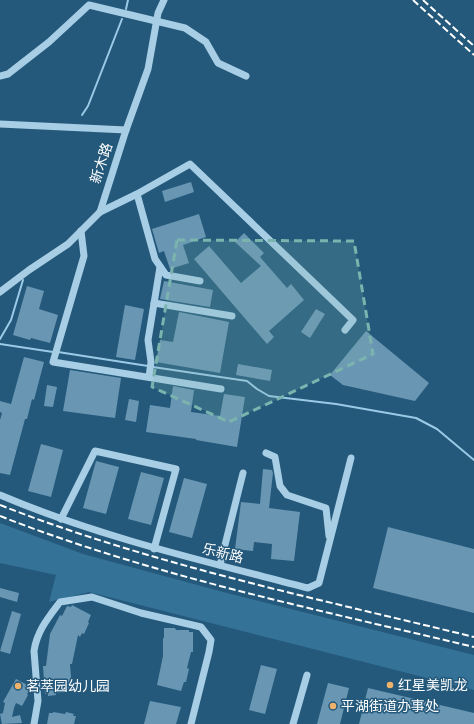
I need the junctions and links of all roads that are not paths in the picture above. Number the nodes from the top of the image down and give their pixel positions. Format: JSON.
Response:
{"nodes":[{"id":1,"x":164,"y":0,"type":"edge"},
{"id":2,"x":157,"y":21,"type":"junction"},
{"id":3,"x":0,"y":76,"type":"edge"},
{"id":4,"x":246,"y":76,"type":"dead end"},
{"id":5,"x":0,"y":124,"type":"edge"},
{"id":6,"x":126,"y":130,"type":"junction"},
{"id":7,"x":137,"y":194,"type":"junction"},
{"id":8,"x":100,"y":212,"type":"junction"},
{"id":9,"x":81,"y":231,"type":"junction"},
{"id":10,"x":160,"y":267,"type":"junction"},
{"id":11,"x":200,"y":282,"type":"dead end"},
{"id":12,"x":0,"y":292,"type":"edge"},
{"id":13,"x":154,"y":304,"type":"junction"},
{"id":14,"x":232,"y":316,"type":"dead end"},
{"id":15,"x":345,"y":330,"type":"dead end"},
{"id":16,"x":149,"y":377,"type":"junction"},
{"id":17,"x":221,"y":388,"type":"dead end"},
{"id":18,"x":266,"y":454,"type":"dead end"},
{"id":19,"x":351,"y":458,"type":"dead end"},
{"id":20,"x":243,"y":473,"type":"dead end"},
{"id":21,"x":0,"y":495,"type":"edge"},
{"id":22,"x":61,"y":519,"type":"junction"},
{"id":23,"x":329,"y":542,"type":"junction"},
{"id":24,"x":154,"y":549,"type":"junction"},
{"id":25,"x":220,"y":565,"type":"junction"},
{"id":26,"x":307,"y":675,"type":"dead end"},
{"id":27,"x":34,"y":724,"type":"edge"},
{"id":28,"x":191,"y":724,"type":"edge"},
{"id":29,"x":293,"y":724,"type":"edge"}],
"edges":[{"from":1,"to":2,"type":"street","name":"新木路"},
{"from":2,"to":3,"type":"street"},
{"from":2,"to":4,"type":"street"},
{"from":2,"to":6,"type":"street","name":"新木路"},
{"from":5,"to":6,"type":"street"},
{"from":6,"to":8,"type":"street","name":"新木路"},
{"from":7,"to":8,"type":"street"},
{"from":7,"to":10,"type":"street"},
{"from":7,"to":15,"type":"street"},
{"from":8,"to":9,"type":"street","name":"新木路"},
{"from":9,"to":12,"type":"street","name":"新木路"},
{"from":9,"to":16,"type":"street"},
{"from":10,"to":11,"type":"street"},
{"from":10,"to":13,"type":"street"},
{"from":13,"to":14,"type":"street"},
{"from":13,"to":16,"type":"street"},
{"from":16,"to":17,"type":"street"},
{"from":18,"to":23,"type":"street"},
{"from":19,"to":23,"type":"street","name":"乐新路"},
{"from":20,"to":25,"type":"street"},
{"from":21,"to":22,"type":"street","name":"乐新路"},
{"from":22,"to":24,"type":"street","name":"乐新路"},
{"from":22,"to":24,"type":"street"},
{"from":23,"to":25,"type":"street","name":"乐新路"},
{"from":24,"to":25,"type":"street","name":"乐新路"},
{"from":26,"to":29,"type":"street"},
{"from":27,"to":28,"type":"street"}]}
